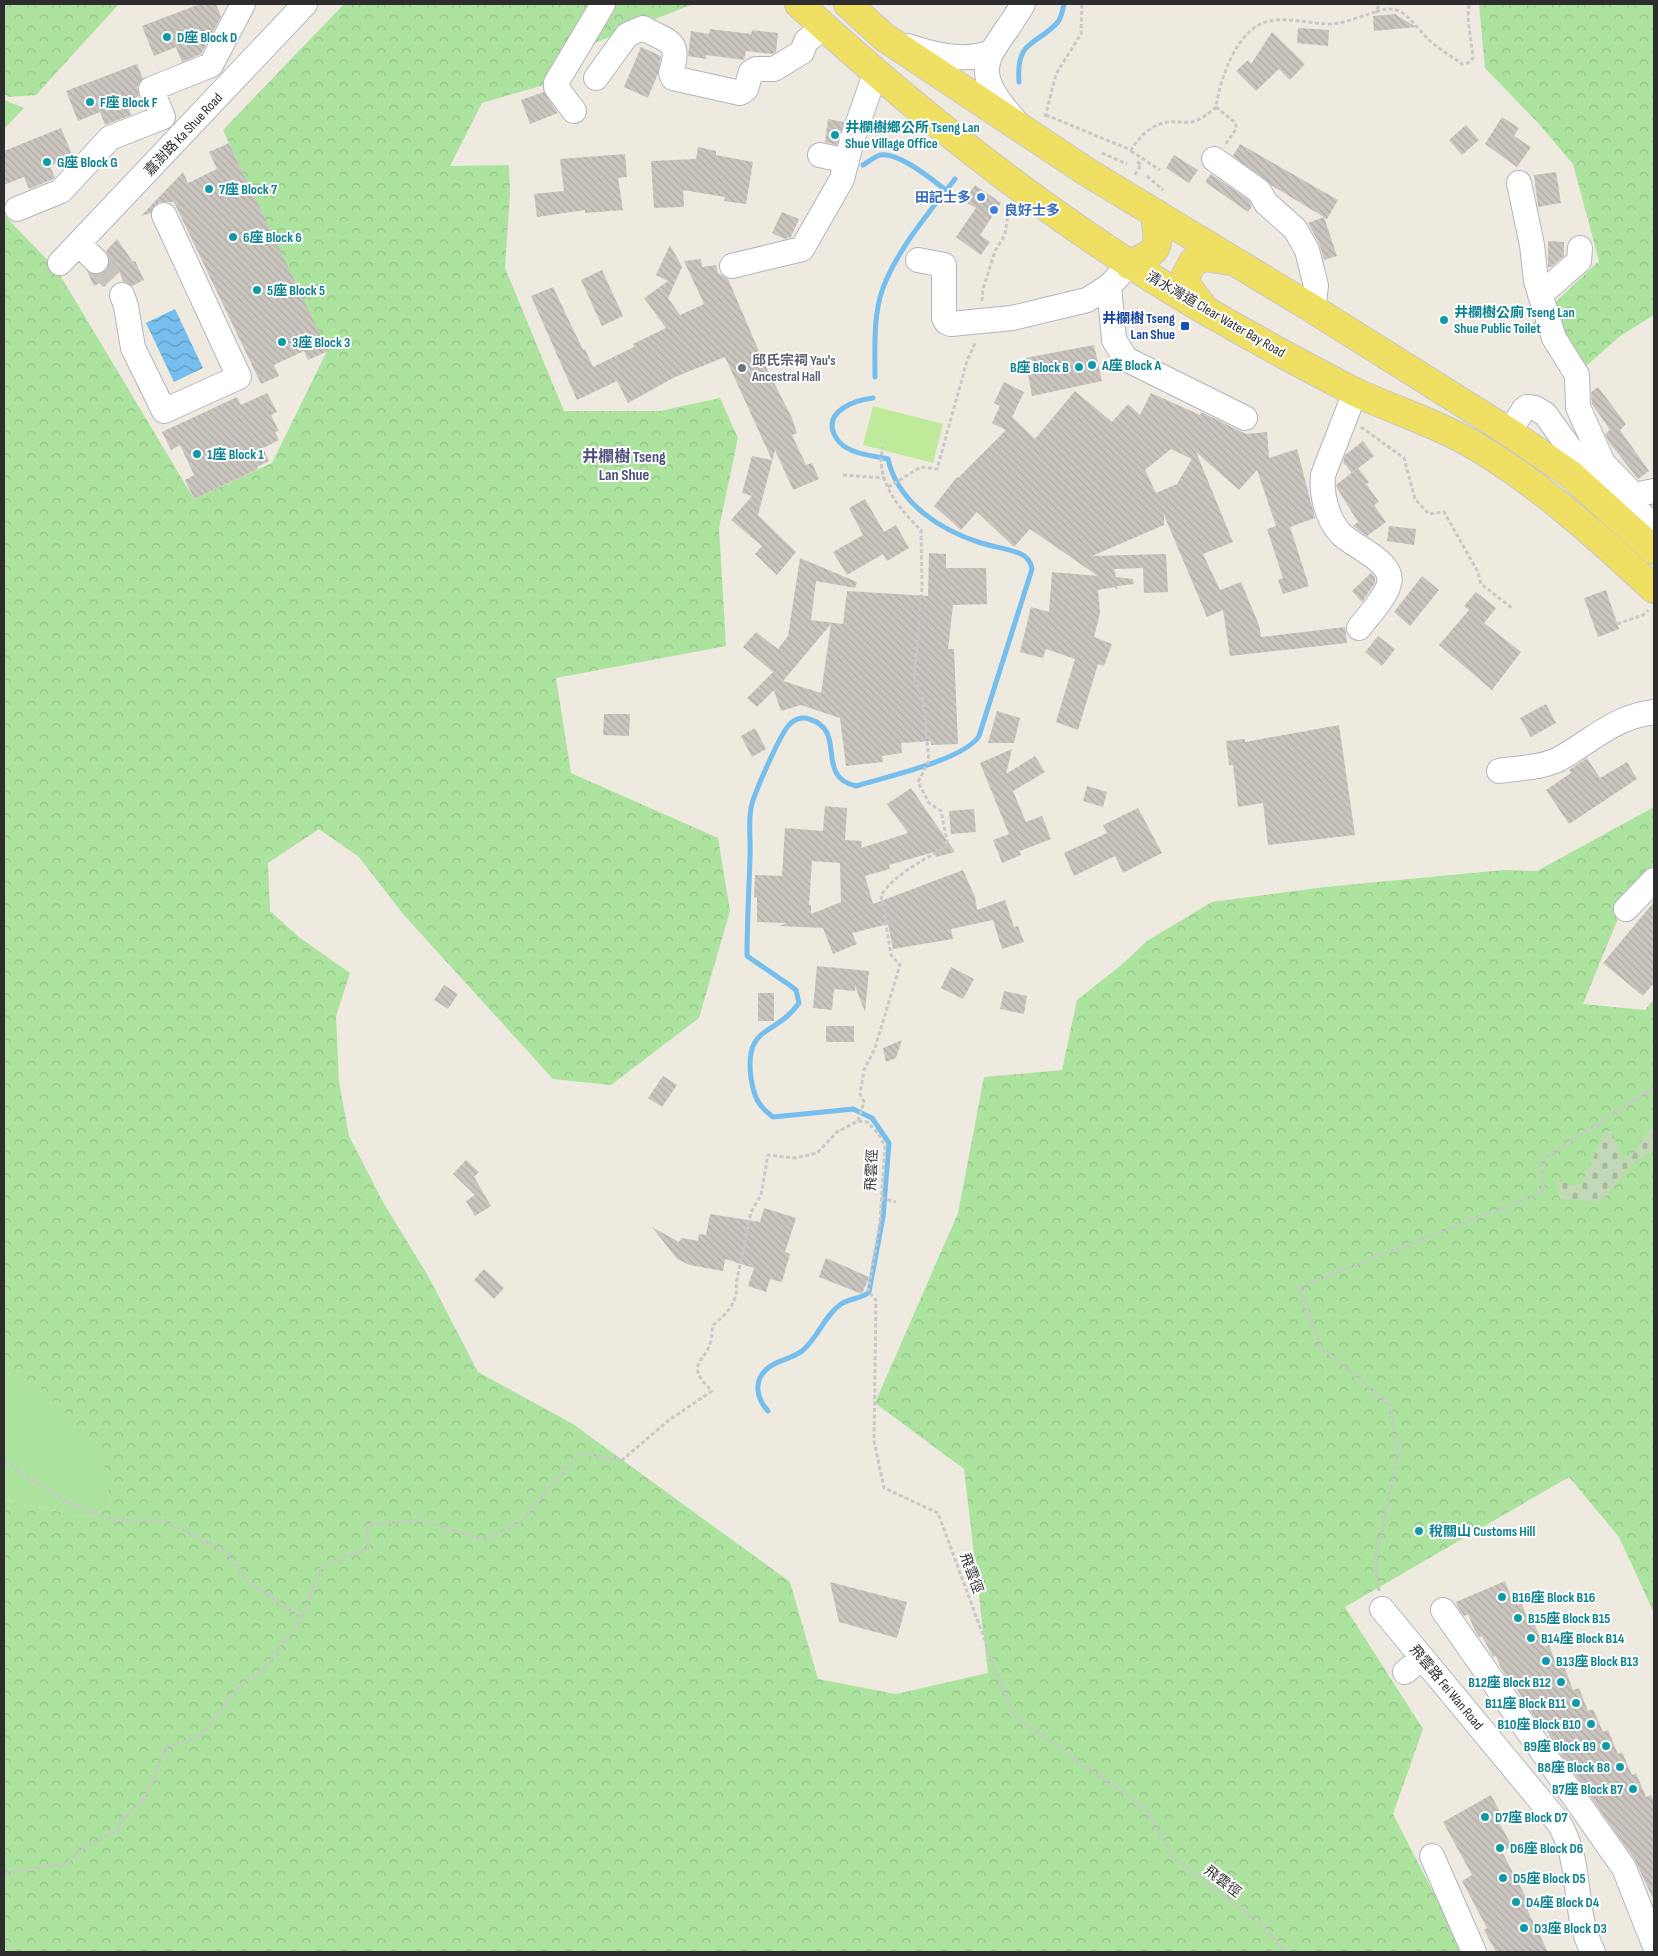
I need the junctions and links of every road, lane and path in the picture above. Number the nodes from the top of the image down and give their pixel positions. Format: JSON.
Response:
{"nodes":[{"id":1,"x":243,"y":4,"type":"edge"},
{"id":2,"x":305,"y":4,"type":"edge"},
{"id":3,"x":603,"y":4,"type":"edge"},
{"id":4,"x":799,"y":4,"type":"edge"},
{"id":5,"x":848,"y":4,"type":"edge"},
{"id":6,"x":1023,"y":4,"type":"edge"},
{"id":7,"x":1082,"y":4,"type":"edge"},
{"id":8,"x":1380,"y":4,"type":"edge"},
{"id":9,"x":1469,"y":4,"type":"edge"},
{"id":10,"x":1375,"y":12,"type":"junction"},
{"id":11,"x":825,"y":27,"type":"junction"},
{"id":12,"x":884,"y":37,"type":"junction"},
{"id":13,"x":990,"y":52,"type":"junction"},
{"id":14,"x":875,"y":74,"type":"junction"},
{"id":15,"x":596,"y":78,"type":"dead end"},
{"id":16,"x":1216,"y":107,"type":"junction"},
{"id":17,"x":574,"y":111,"type":"dead end"},
{"id":18,"x":162,"y":117,"type":"junction"},
{"id":19,"x":1038,"y":122,"type":"junction"},
{"id":20,"x":182,"y":135,"type":"junction"},
{"id":21,"x":1131,"y":150,"type":"junction"},
{"id":22,"x":1102,"y":153,"type":"dead end"},
{"id":23,"x":820,"y":155,"type":"dead end"},
{"id":24,"x":1214,"y":159,"type":"joint"},
{"id":25,"x":847,"y":161,"type":"junction"},
{"id":26,"x":1137,"y":162,"type":"dead end"},
{"id":27,"x":1127,"y":164,"type":"dead end"},
{"id":28,"x":1160,"y":170,"type":"dead end"},
{"id":29,"x":1135,"y":176,"type":"dead end"},
{"id":30,"x":1010,"y":180,"type":"junction"},
{"id":31,"x":1519,"y":183,"type":"dead end"},
{"id":32,"x":17,"y":209,"type":"dead end"},
{"id":33,"x":1156,"y":214,"type":"junction"},
{"id":34,"x":164,"y":215,"type":"dead end"},
{"id":35,"x":79,"y":244,"type":"junction"},
{"id":36,"x":1580,"y":248,"type":"dead end"},
{"id":37,"x":918,"y":260,"type":"dead end"},
{"id":38,"x":96,"y":261,"type":"tunnel mouth"},
{"id":39,"x":1232,"y":261,"type":"junction"},
{"id":40,"x":60,"y":263,"type":"dead end"},
{"id":41,"x":1130,"y":265,"type":"junction"},
{"id":42,"x":732,"y":266,"type":"dead end"},
{"id":43,"x":1109,"y":286,"type":"junction"},
{"id":44,"x":122,"y":295,"type":"tunnel mouth"},
{"id":45,"x":1540,"y":295,"type":"junction"},
{"id":46,"x":1313,"y":309,"type":"junction"},
{"id":47,"x":1206,"y":310,"type":"junction"},
{"id":48,"x":981,"y":322,"type":"junction"},
{"id":49,"x":1355,"y":392,"type":"junction"},
{"id":50,"x":1246,"y":418,"type":"dead end"},
{"id":51,"x":1508,"y":432,"type":"junction"},
{"id":52,"x":1374,"y":438,"type":"dead end"},
{"id":53,"x":883,"y":447,"type":"dead end"},
{"id":54,"x":843,"y":476,"type":"dead end"},
{"id":55,"x":884,"y":478,"type":"junction"},
{"id":56,"x":1602,"y":479,"type":"junction"},
{"id":57,"x":890,"y":486,"type":"junction"},
{"id":58,"x":1648,"y":495,"type":"edge"},
{"id":59,"x":1654,"y":526,"type":"edge"},
{"id":60,"x":1654,"y":550,"type":"edge"},
{"id":61,"x":1654,"y":588,"type":"edge"},
{"id":62,"x":1512,"y":608,"type":"dead end"},
{"id":63,"x":1643,"y":615,"type":"dead end"},
{"id":64,"x":1617,"y":624,"type":"dead end"},
{"id":65,"x":1359,"y":628,"type":"dead end"},
{"id":66,"x":1654,"y":712,"type":"edge"},
{"id":67,"x":1499,"y":771,"type":"dead end"},
{"id":68,"x":1654,"y":880,"type":"edge"},
{"id":69,"x":1626,"y":909,"type":"dead end"},
{"id":70,"x":1654,"y":1088,"type":"edge"},
{"id":71,"x":858,"y":1121,"type":"junction"},
{"id":72,"x":881,"y":1198,"type":"junction"},
{"id":73,"x":896,"y":1202,"type":"dead end"},
{"id":74,"x":4,"y":1461,"type":"edge"},
{"id":75,"x":1382,"y":1609,"type":"joint"},
{"id":76,"x":1443,"y":1610,"type":"dead end"},
{"id":77,"x":302,"y":1618,"type":"junction"},
{"id":78,"x":1432,"y":1856,"type":"dead end"},
{"id":79,"x":4,"y":1873,"type":"edge"},
{"id":80,"x":1654,"y":1944,"type":"edge"},
{"id":81,"x":1286,"y":1952,"type":"edge"},
{"id":82,"x":1474,"y":1952,"type":"edge"},
{"id":83,"x":1593,"y":1952,"type":"edge"}],
"edges":[{"from":1,"to":18,"type":"street"},
{"from":2,"to":20,"type":"street","name":"嘉澍路 Ka Shue Road"},
{"from":3,"to":17,"type":"street"},
{"from":4,"to":11,"type":"main road","name":"清水灣道 Clear Water Bay Road"},
{"from":5,"to":12,"type":"main road"},
{"from":6,"to":13,"type":"street"},
{"from":7,"to":19,"type":"path"},
{"from":8,"to":10,"type":"path"},
{"from":9,"to":10,"type":"path"},
{"from":10,"to":16,"type":"path"},
{"from":11,"to":14,"type":"main road","name":"清水灣道 Clear Water Bay Road"},
{"from":11,"to":15,"type":"street"},
{"from":12,"to":13,"type":"street"},
{"from":12,"to":19,"type":"main road"},
{"from":13,"to":19,"type":"street"},
{"from":14,"to":25,"type":"street"},
{"from":14,"to":30,"type":"main road","name":"清水灣道 Clear Water Bay Road"},
{"from":16,"to":21,"type":"path"},
{"from":16,"to":24,"type":"path"},
{"from":18,"to":20,"type":"street"},
{"from":18,"to":32,"type":"street"},
{"from":19,"to":21,"type":"path"},
{"from":19,"to":33,"type":"main road"},
{"from":20,"to":35,"type":"street","name":"嘉澍路 Ka Shue Road"},
{"from":21,"to":28,"type":"path"},
{"from":22,"to":27,"type":"path"},
{"from":23,"to":25,"type":"street"},
{"from":24,"to":46,"type":"street"},
{"from":25,"to":42,"type":"street"},
{"from":26,"to":29,"type":"path"},
{"from":30,"to":41,"type":"main road","name":"清水灣道 Clear Water Bay Road"},
{"from":30,"to":48,"type":"path"},
{"from":31,"to":45,"type":"street"},
{"from":33,"to":39,"type":"main road"},
{"from":33,"to":41,"type":"main road"},
{"from":34,"to":44,"type":"street"},
{"from":35,"to":38,"type":"street"},
{"from":35,"to":40,"type":"street","name":"嘉澍路 Ka Shue Road"},
{"from":36,"to":45,"type":"street"},
{"from":37,"to":48,"type":"street"},
{"from":39,"to":46,"type":"main road"},
{"from":39,"to":47,"type":"main road"},
{"from":41,"to":43,"type":"street"},
{"from":41,"to":47,"type":"main road","name":"清水灣道 Clear Water Bay Road"},
{"from":43,"to":48,"type":"street"},
{"from":43,"to":50,"type":"street"},
{"from":45,"to":58,"type":"street"},
{"from":46,"to":51,"type":"main road"},
{"from":47,"to":49,"type":"main road","name":"清水灣道 Clear Water Bay Road"},
{"from":48,"to":57,"type":"path"},
{"from":49,"to":61,"type":"main road","name":"清水灣道 Clear Water Bay Road"},
{"from":49,"to":65,"type":"street"},
{"from":51,"to":56,"type":"street"},
{"from":51,"to":60,"type":"main road"},
{"from":52,"to":62,"type":"path"},
{"from":53,"to":55,"type":"path"},
{"from":54,"to":55,"type":"path"},
{"from":55,"to":57,"type":"path"},
{"from":56,"to":58,"type":"street"},
{"from":56,"to":59,"type":"street"},
{"from":57,"to":71,"type":"path"},
{"from":63,"to":64,"type":"path"},
{"from":66,"to":67,"type":"street"},
{"from":68,"to":69,"type":"street"},
{"from":70,"to":75,"type":"path"},
{"from":71,"to":72,"type":"path","name":"飛雲徑"},
{"from":71,"to":77,"type":"path"},
{"from":72,"to":73,"type":"path"},
{"from":72,"to":81,"type":"path","name":"飛雲徑"},
{"from":74,"to":77,"type":"path"},
{"from":75,"to":83,"type":"street","name":"飛雲路 Fei Wan Road"},
{"from":76,"to":80,"type":"street"},
{"from":77,"to":79,"type":"path"},
{"from":78,"to":82,"type":"street"}]}
